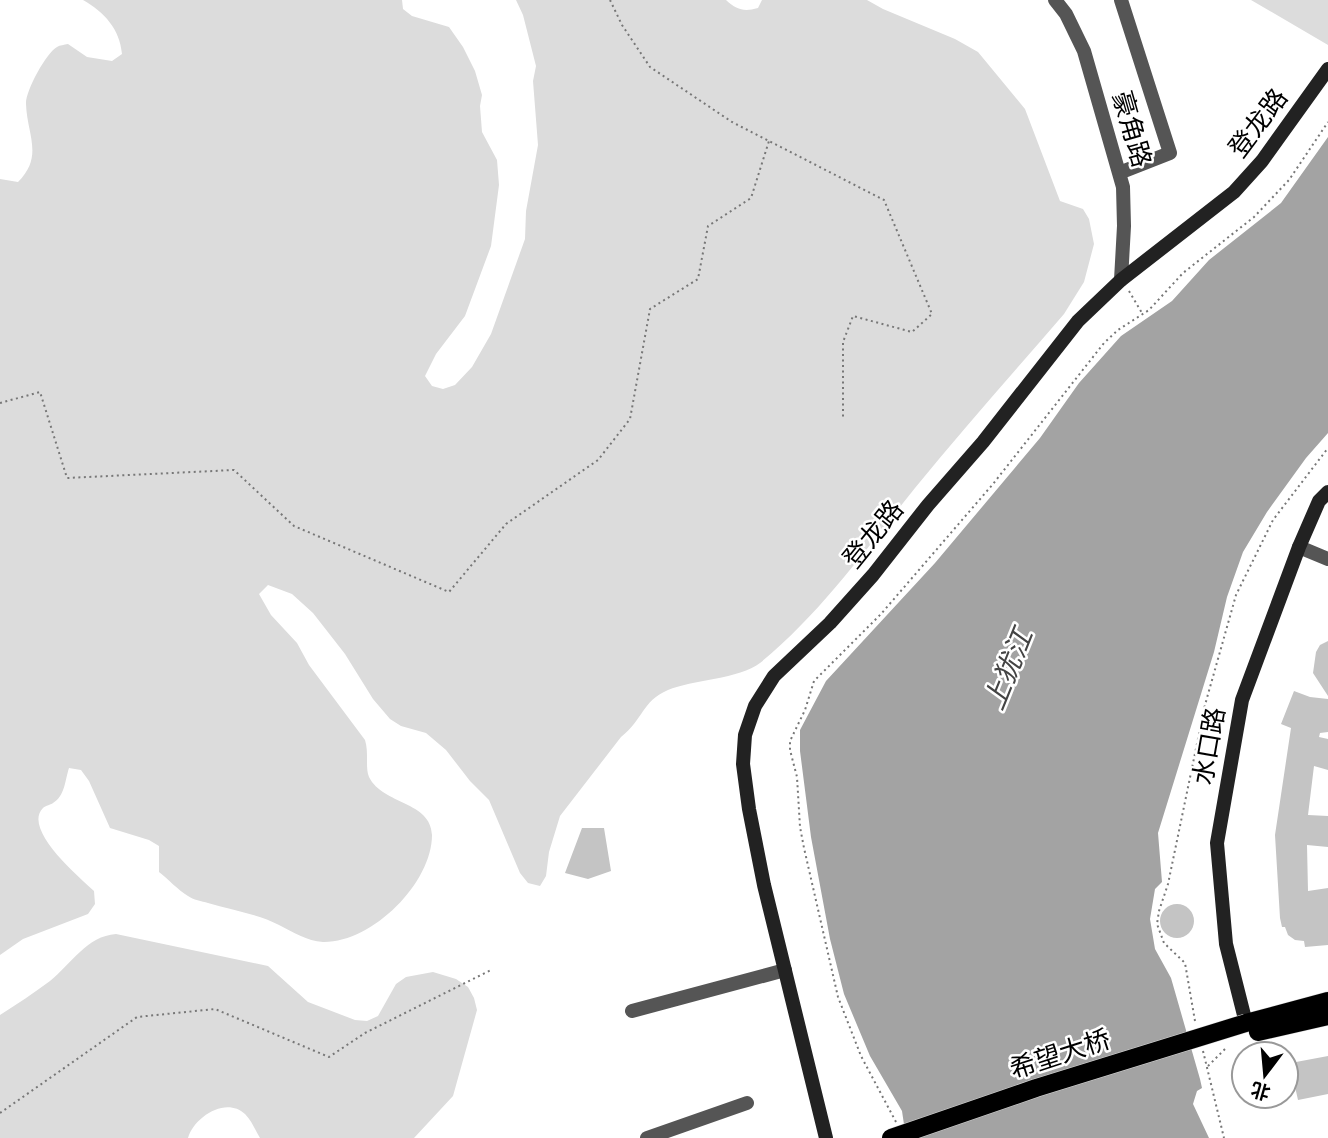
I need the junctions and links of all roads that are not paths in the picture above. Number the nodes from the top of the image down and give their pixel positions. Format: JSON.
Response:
{"nodes":[{"id":1,"x":1055,"y":0,"type":"edge"},
{"id":2,"x":1121,"y":0,"type":"edge"},
{"id":3,"x":1328,"y":69,"type":"edge"},
{"id":4,"x":1119,"y":173,"type":"junction"},
{"id":5,"x":1124,"y":284,"type":"junction"},
{"id":6,"x":1328,"y":492,"type":"edge"},
{"id":7,"x":1299,"y":547,"type":"junction"},
{"id":8,"x":1328,"y":559,"type":"edge"},
{"id":9,"x":785,"y":970,"type":"junction"},
{"id":10,"x":1328,"y":1001,"type":"edge"},
{"id":11,"x":632,"y":1012,"type":"dead end"},
{"id":12,"x":1328,"y":1016,"type":"edge"},
{"id":13,"x":1247,"y":1029,"type":"junction"},
{"id":14,"x":747,"y":1103,"type":"dead end"},
{"id":15,"x":895,"y":1133,"type":"edge"},
{"id":16,"x":647,"y":1138,"type":"edge"},
{"id":17,"x":827,"y":1138,"type":"edge"},
{"id":18,"x":926,"y":1138,"type":"edge"}],
"edges":[{"from":1,"to":4,"type":"street","name":"豪角路"},
{"from":2,"to":4,"type":"street"},
{"from":3,"to":5,"type":"street","name":"登龙路"},
{"from":4,"to":5,"type":"street","name":"豪角路"},
{"from":5,"to":9,"type":"street","name":"登龙路"},
{"from":6,"to":7,"type":"street","name":"水口路"},
{"from":7,"to":8,"type":"street"},
{"from":7,"to":13,"type":"street","name":"水口路"},
{"from":9,"to":11,"type":"street"},
{"from":9,"to":17,"type":"street","name":"登龙路"},
{"from":10,"to":13,"type":"main road"},
{"from":12,"to":13,"type":"main road"},
{"from":13,"to":15,"type":"main road","name":"希望大桥","bridge":true},
{"from":13,"to":18,"type":"main road","name":"希望大桥"},
{"from":14,"to":16,"type":"street"}]}
